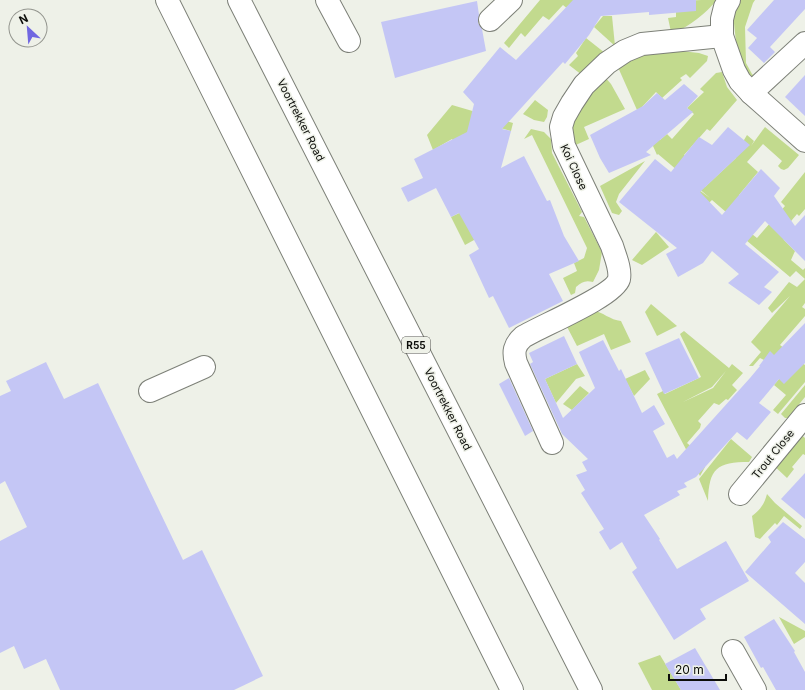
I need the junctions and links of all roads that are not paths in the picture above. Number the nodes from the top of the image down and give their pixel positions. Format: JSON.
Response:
{"nodes":[{"id":1,"x":167,"y":0,"type":"edge"},
{"id":2,"x":239,"y":0,"type":"edge"},
{"id":3,"x":327,"y":0,"type":"edge"},
{"id":4,"x":511,"y":0,"type":"edge"},
{"id":5,"x":729,"y":0,"type":"edge"},
{"id":6,"x":490,"y":20,"type":"dead end"},
{"id":7,"x":722,"y":36,"type":"junction"},
{"id":8,"x":349,"y":41,"type":"dead end"},
{"id":9,"x":805,"y":42,"type":"edge"},
{"id":10,"x":751,"y":94,"type":"junction"},
{"id":11,"x":805,"y":141,"type":"edge"},
{"id":12,"x":204,"y":367,"type":"dead end"},
{"id":13,"x":150,"y":391,"type":"dead end"},
{"id":14,"x":805,"y":415,"type":"edge"},
{"id":15,"x":552,"y":443,"type":"dead end"},
{"id":16,"x":740,"y":494,"type":"dead end"},
{"id":17,"x":733,"y":651,"type":"dead end"},
{"id":18,"x":512,"y":690,"type":"edge"},
{"id":19,"x":591,"y":690,"type":"edge"},
{"id":20,"x":756,"y":690,"type":"edge"}],
"edges":[{"from":1,"to":18,"type":"main road"},
{"from":2,"to":19,"type":"main road","name":"Voortrekker Road","number":"R55"},
{"from":3,"to":8,"type":"main road"},
{"from":4,"to":6,"type":"main road"},
{"from":5,"to":7,"type":"main road"},
{"from":7,"to":10,"type":"main road"},
{"from":7,"to":15,"type":"main road","name":"Koi Close"},
{"from":9,"to":10,"type":"main road"},
{"from":10,"to":11,"type":"main road"},
{"from":12,"to":13,"type":"main road"},
{"from":14,"to":16,"type":"main road","name":"Trout Close"},
{"from":17,"to":20,"type":"main road"}]}
